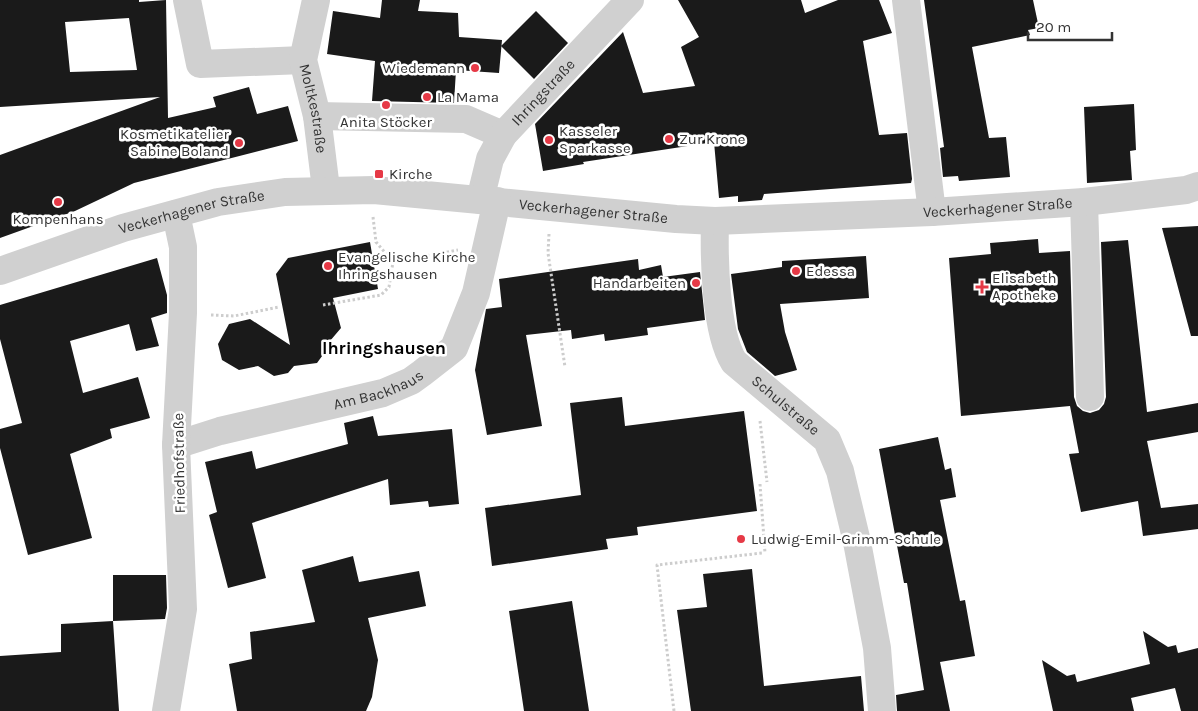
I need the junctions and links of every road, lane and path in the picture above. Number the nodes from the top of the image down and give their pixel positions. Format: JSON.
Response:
{"nodes":[{"id":1,"x":187,"y":0,"type":"edge"},
{"id":2,"x":316,"y":0,"type":"edge"},
{"id":3,"x":630,"y":0,"type":"edge"},
{"id":4,"x":906,"y":0,"type":"edge"},
{"id":5,"x":303,"y":60,"type":"junction"},
{"id":6,"x":317,"y":116,"type":"junction"},
{"id":7,"x":503,"y":135,"type":"junction"},
{"id":8,"x":1198,"y":186,"type":"edge"},
{"id":9,"x":326,"y":189,"type":"junction"},
{"id":10,"x":374,"y":190,"type":"junction"},
{"id":11,"x":488,"y":200,"type":"junction"},
{"id":12,"x":1084,"y":202,"type":"junction"},
{"id":13,"x":552,"y":207,"type":"junction"},
{"id":14,"x":932,"y":212,"type":"junction"},
{"id":15,"x":176,"y":214,"type":"junction"},
{"id":16,"x":715,"y":221,"type":"junction"},
{"id":17,"x":454,"y":250,"type":"dead end"},
{"id":18,"x":393,"y":262,"type":"junction"},
{"id":19,"x":0,"y":271,"type":"edge"},
{"id":20,"x":323,"y":305,"type":"dead end"},
{"id":21,"x":280,"y":307,"type":"dead end"},
{"id":22,"x":183,"y":313,"type":"junction"},
{"id":23,"x":565,"y":367,"type":"dead end"},
{"id":24,"x":1090,"y":396,"type":"dead end"},
{"id":25,"x":759,"y":416,"type":"dead end"},
{"id":26,"x":176,"y":446,"type":"junction"},
{"id":27,"x":767,"y":482,"type":"dead end"},
{"id":28,"x":760,"y":484,"type":"dead end"},
{"id":29,"x":166,"y":711,"type":"edge"},
{"id":30,"x":674,"y":711,"type":"edge"},
{"id":31,"x":882,"y":711,"type":"edge"}],
"edges":[{"from":1,"to":5,"type":"street"},
{"from":2,"to":5,"type":"street","name":"Moltkestraße"},
{"from":3,"to":7,"type":"street","name":"Ihringstraße"},
{"from":4,"to":14,"type":"street"},
{"from":5,"to":6,"type":"street","name":"Moltkestraße"},
{"from":6,"to":7,"type":"street"},
{"from":6,"to":9,"type":"street","name":"Moltkestraße"},
{"from":7,"to":11,"type":"street","name":"Ihringstraße"},
{"from":8,"to":12,"type":"street","name":"Veckerhagener Straße"},
{"from":9,"to":10,"type":"street","name":"Veckerhagener Straße"},
{"from":9,"to":15,"type":"street","name":"Veckerhagener Straße"},
{"from":10,"to":11,"type":"street","name":"Veckerhagener Straße"},
{"from":10,"to":18,"type":"path"},
{"from":11,"to":13,"type":"street","name":"Veckerhagener Straße"},
{"from":11,"to":26,"type":"street","name":"Am Backhaus"},
{"from":12,"to":14,"type":"street","name":"Veckerhagener Straße"},
{"from":12,"to":24,"type":"street"},
{"from":13,"to":16,"type":"street","name":"Veckerhagener Straße"},
{"from":13,"to":23,"type":"path"},
{"from":14,"to":16,"type":"street","name":"Veckerhagener Straße"},
{"from":15,"to":19,"type":"street","name":"Veckerhagener Straße"},
{"from":15,"to":22,"type":"street","name":"Friedhofstraße"},
{"from":16,"to":31,"type":"street","name":"Schulstraße"},
{"from":17,"to":18,"type":"path"},
{"from":18,"to":20,"type":"path"},
{"from":21,"to":22,"type":"path"},
{"from":22,"to":26,"type":"street","name":"Friedhofstraße"},
{"from":25,"to":27,"type":"path"},
{"from":26,"to":29,"type":"street","name":"Friedhofstraße"},
{"from":28,"to":30,"type":"path"}]}
